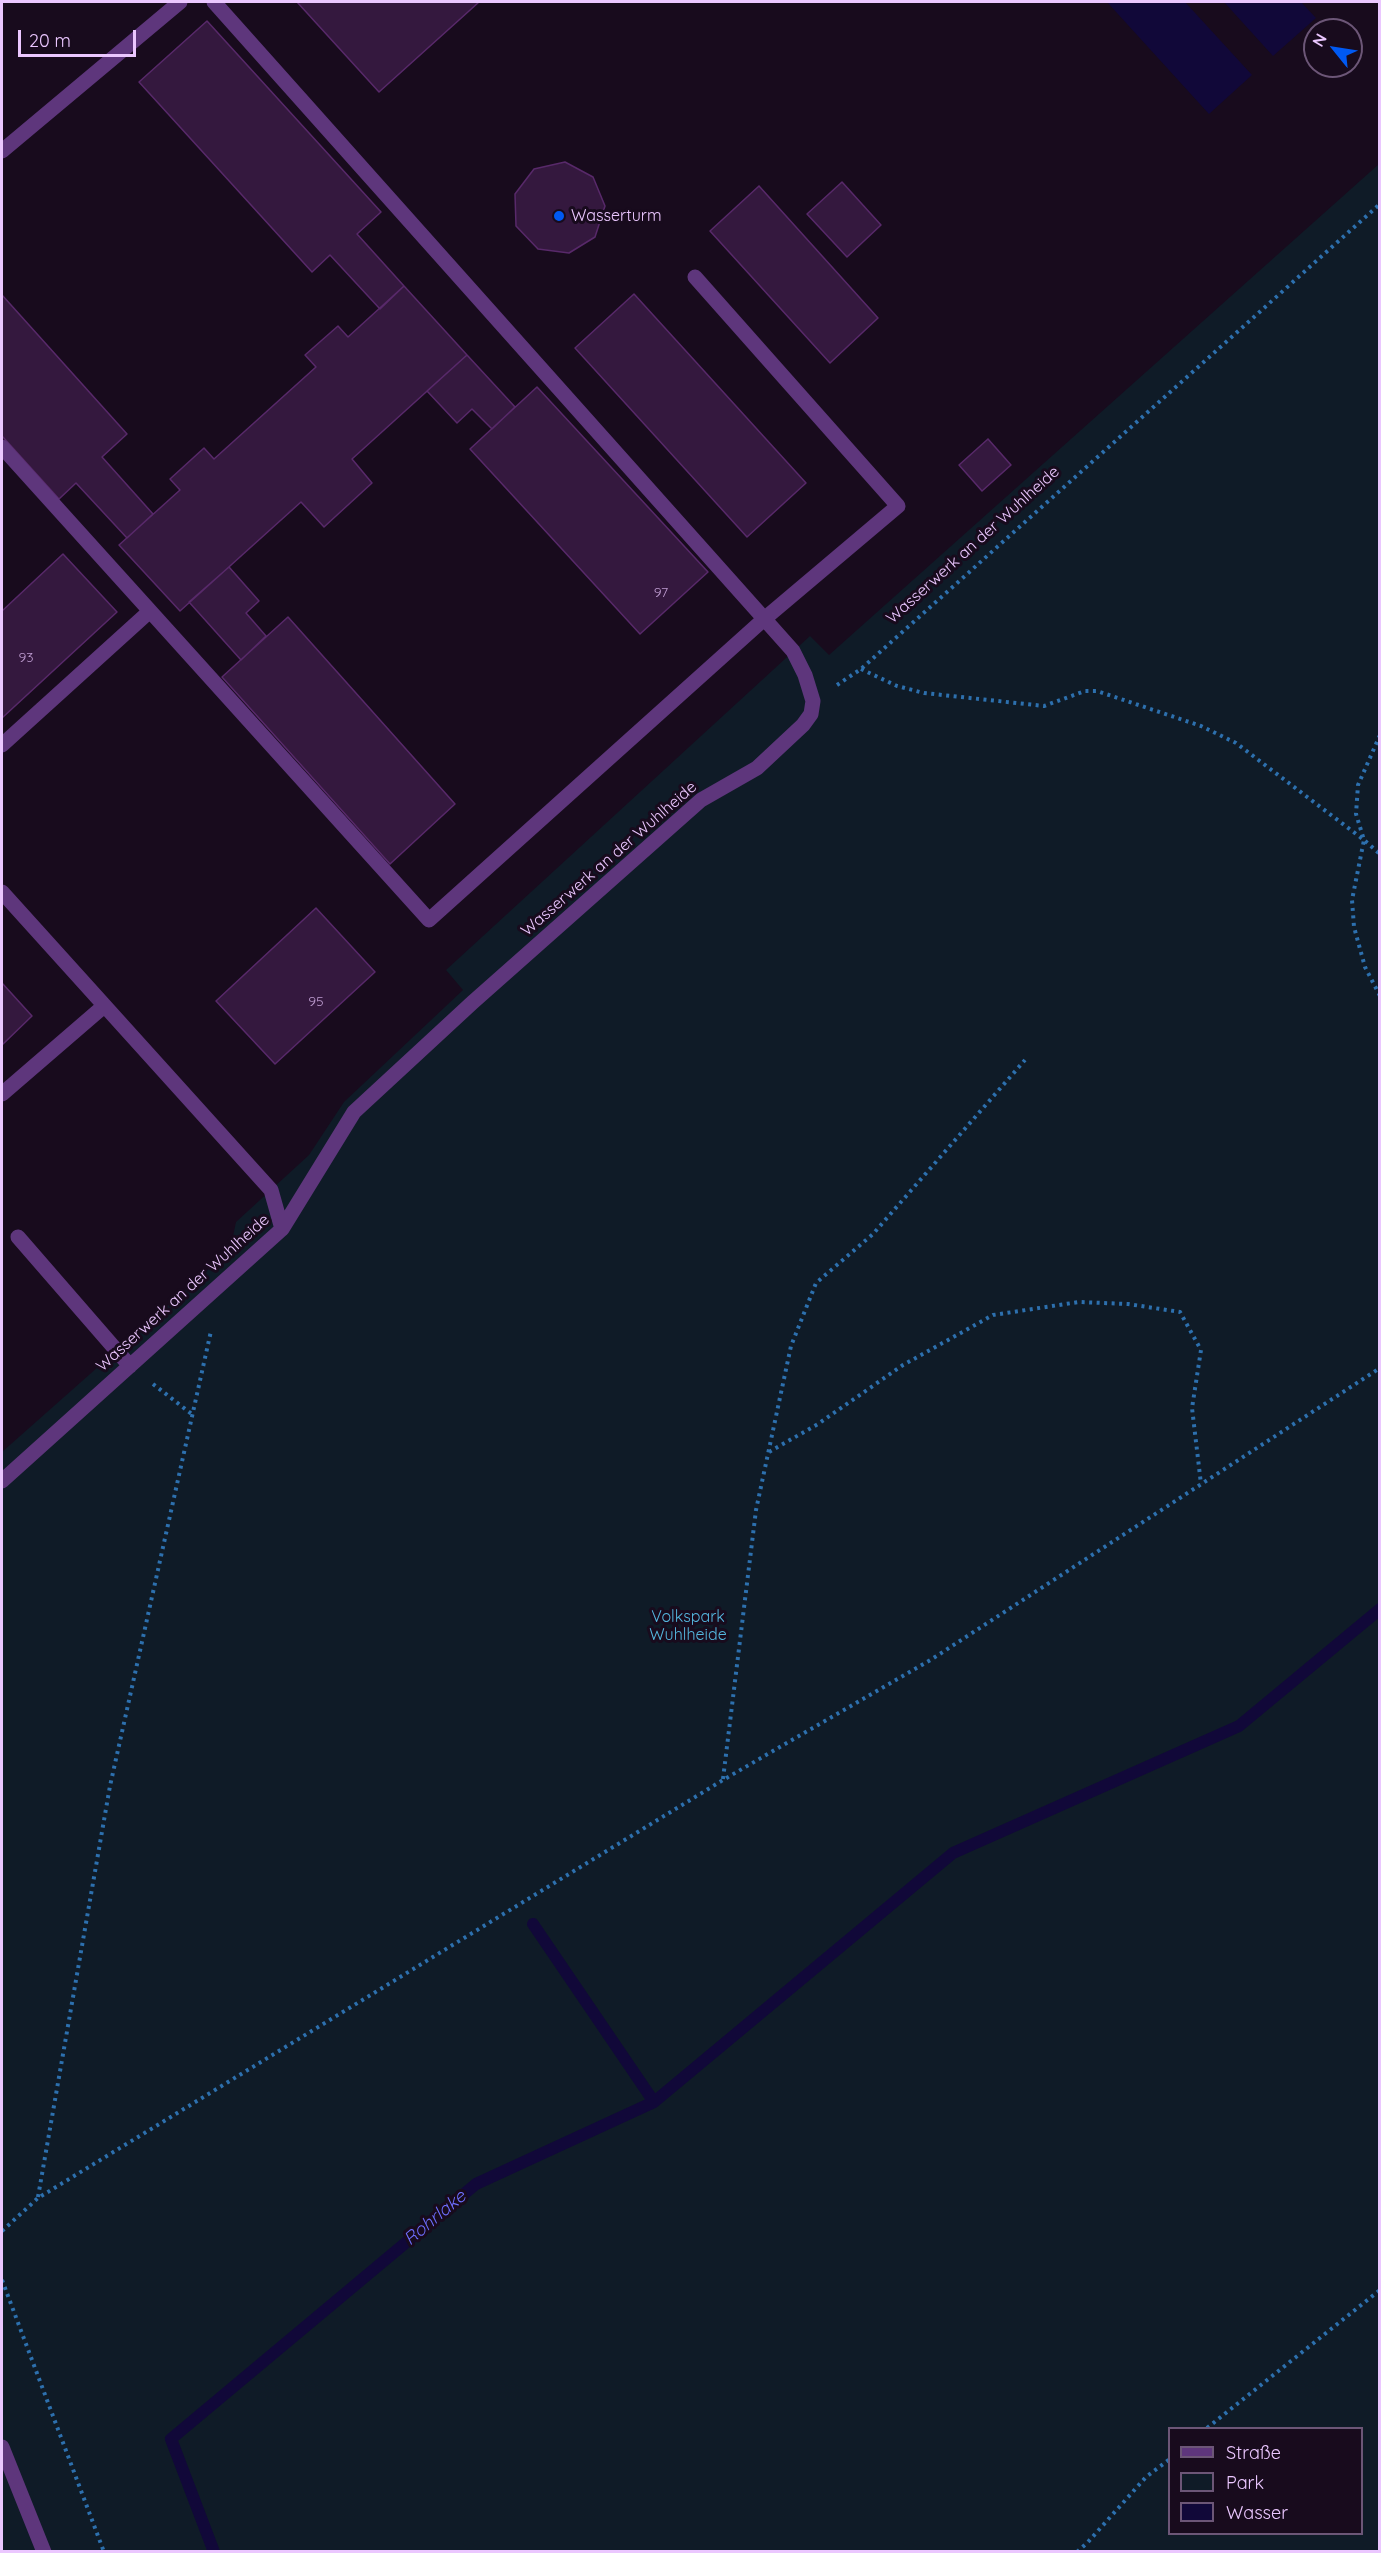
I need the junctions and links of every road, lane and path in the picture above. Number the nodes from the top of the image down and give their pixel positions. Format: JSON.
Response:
{"nodes":[{"id":1,"x":180,"y":2,"type":"edge"},
{"id":2,"x":214,"y":2,"type":"edge"},
{"id":3,"x":2,"y":152,"type":"edge"},
{"id":4,"x":1380,"y":204,"type":"edge"},
{"id":5,"x":695,"y":277,"type":"dead end"},
{"id":6,"x":2,"y":447,"type":"edge"},
{"id":7,"x":150,"y":611,"type":"junction"},
{"id":8,"x":763,"y":620,"type":"junction"},
{"id":9,"x":861,"y":669,"type":"junction"},
{"id":10,"x":813,"y":701,"type":"junction"},
{"id":11,"x":1380,"y":735,"type":"edge"},
{"id":12,"x":2,"y":745,"type":"edge"},
{"id":13,"x":1364,"y":840,"type":"junction"},
{"id":14,"x":1380,"y":854,"type":"edge"},
{"id":15,"x":2,"y":892,"type":"edge"},
{"id":16,"x":1380,"y":996,"type":"edge"},
{"id":17,"x":104,"y":1006,"type":"junction"},
{"id":18,"x":1025,"y":1060,"type":"dead end"},
{"id":19,"x":2,"y":1094,"type":"edge"},
{"id":20,"x":282,"y":1229,"type":"junction"},
{"id":21,"x":18,"y":1238,"type":"dead end"},
{"id":22,"x":222,"y":1281,"type":"junction"},
{"id":23,"x":130,"y":1366,"type":"junction"},
{"id":24,"x":1380,"y":1368,"type":"edge"},
{"id":25,"x":193,"y":1414,"type":"junction"},
{"id":26,"x":769,"y":1452,"type":"junction"},
{"id":27,"x":2,"y":1481,"type":"edge"},
{"id":28,"x":1201,"y":1484,"type":"junction"},
{"id":29,"x":723,"y":1780,"type":"junction"},
{"id":30,"x":38,"y":2198,"type":"junction"},
{"id":31,"x":2,"y":2231,"type":"edge"},
{"id":32,"x":2,"y":2280,"type":"edge"},
{"id":33,"x":1380,"y":2290,"type":"edge"},
{"id":34,"x":1208,"y":2427,"type":"edge"},
{"id":35,"x":2,"y":2446,"type":"edge"},
{"id":36,"x":1168,"y":2460,"type":"edge"},
{"id":37,"x":44,"y":2552,"type":"edge"},
{"id":38,"x":104,"y":2552,"type":"edge"},
{"id":39,"x":1077,"y":2552,"type":"edge"}],
"edges":[{"from":1,"to":3,"type":"lane"},
{"from":2,"to":8,"type":"lane"},
{"from":4,"to":9,"type":"path","name":"Wasserwerk an der Wuhlheide"},
{"from":5,"to":8,"type":"lane"},
{"from":6,"to":7,"type":"lane"},
{"from":7,"to":8,"type":"lane"},
{"from":7,"to":12,"type":"lane"},
{"from":8,"to":10,"type":"lane"},
{"from":9,"to":10,"type":"path","name":"Wasserwerk an der Wuhlheide"},
{"from":9,"to":13,"type":"path"},
{"from":10,"to":20,"type":"lane","name":"Wasserwerk an der Wuhlheide"},
{"from":11,"to":13,"type":"path"},
{"from":13,"to":14,"type":"path"},
{"from":13,"to":16,"type":"path"},
{"from":15,"to":17,"type":"lane"},
{"from":17,"to":19,"type":"lane"},
{"from":17,"to":20,"type":"lane"},
{"from":18,"to":26,"type":"path"},
{"from":20,"to":22,"type":"lane","name":"Wasserwerk an der Wuhlheide"},
{"from":21,"to":23,"type":"lane"},
{"from":22,"to":23,"type":"lane","name":"Wasserwerk an der Wuhlheide"},
{"from":22,"to":25,"type":"path"},
{"from":23,"to":25,"type":"path"},
{"from":23,"to":27,"type":"lane","name":"Wasserwerk an der Wuhlheide"},
{"from":24,"to":28,"type":"path"},
{"from":25,"to":30,"type":"path"},
{"from":26,"to":28,"type":"path"},
{"from":26,"to":29,"type":"path"},
{"from":28,"to":29,"type":"path"},
{"from":29,"to":30,"type":"path"},
{"from":30,"to":31,"type":"path"},
{"from":32,"to":38,"type":"path"},
{"from":33,"to":34,"type":"path"},
{"from":35,"to":37,"type":"lane"},
{"from":36,"to":39,"type":"path"}]}
